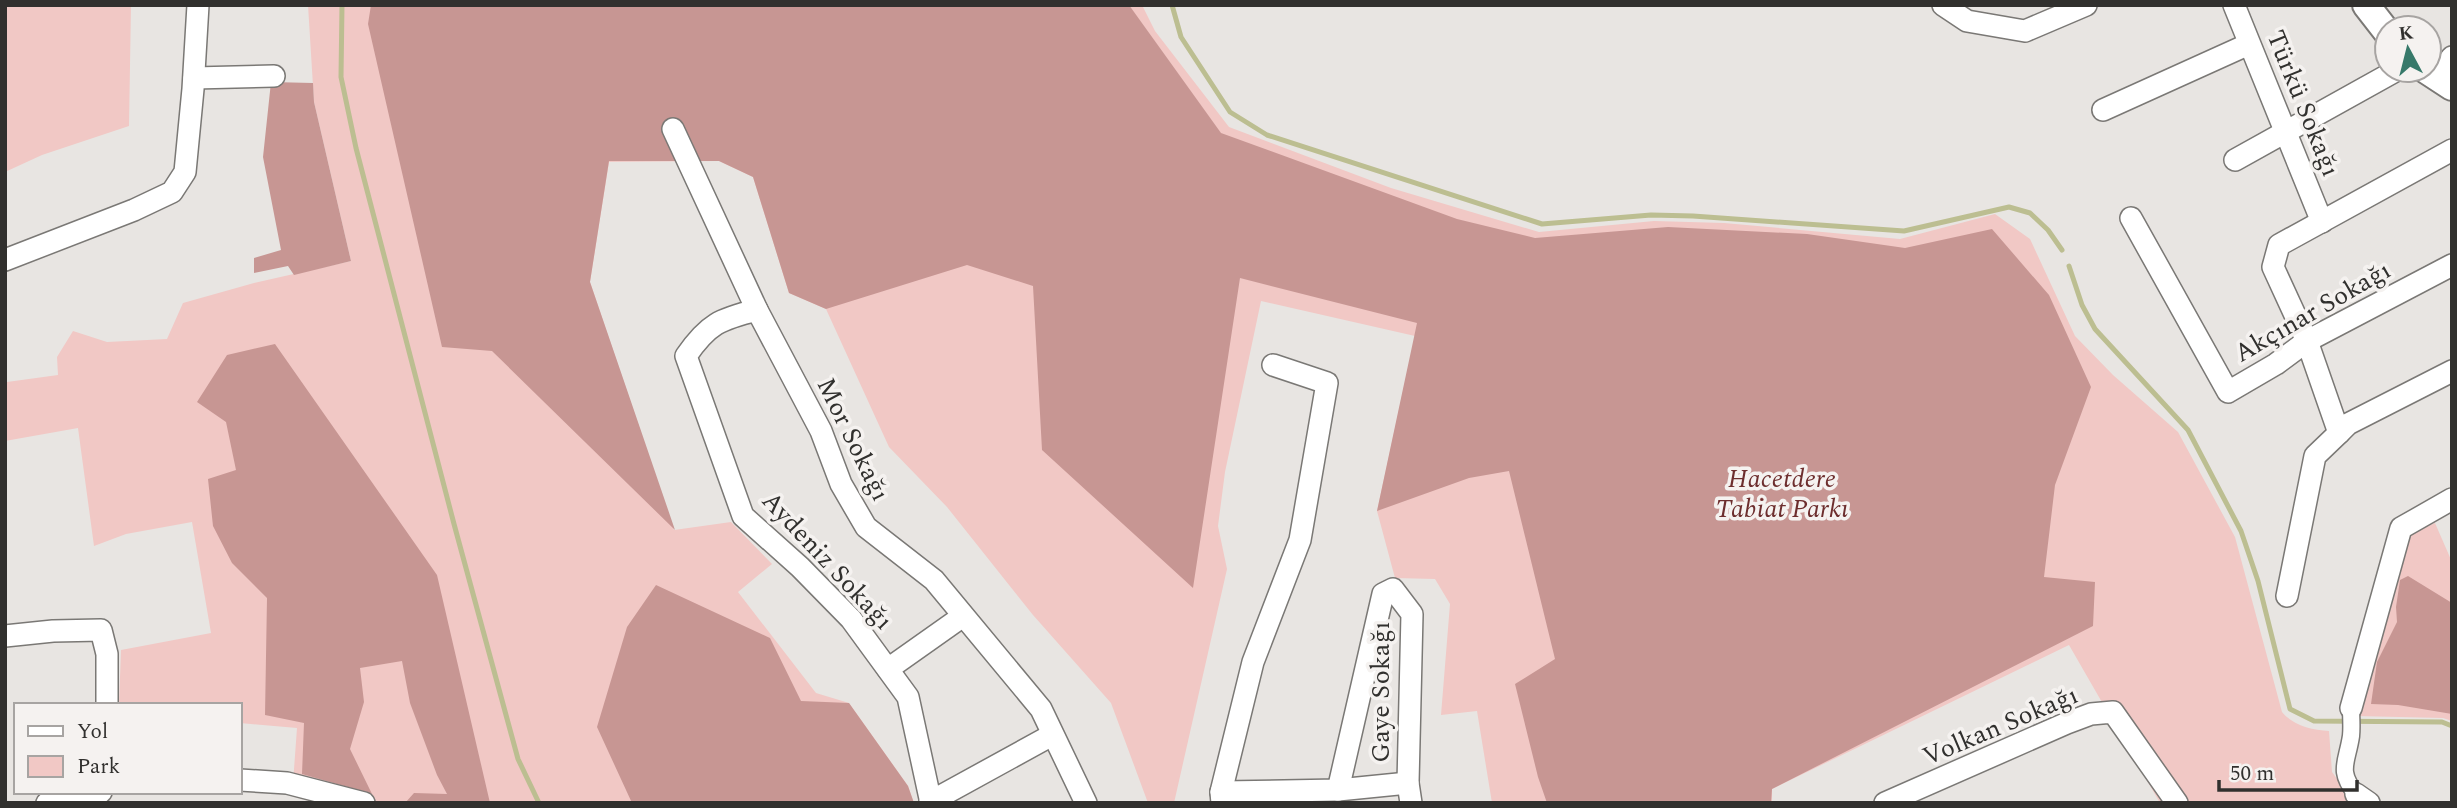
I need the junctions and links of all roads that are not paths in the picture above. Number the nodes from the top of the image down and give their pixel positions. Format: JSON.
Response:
{"nodes":[{"id":1,"x":198,"y":5,"type":"edge"},
{"id":2,"x":1943,"y":5,"type":"edge"},
{"id":3,"x":2086,"y":5,"type":"edge"},
{"id":4,"x":2234,"y":5,"type":"edge"},
{"id":5,"x":2249,"y":44,"type":"junction"},
{"id":6,"x":274,"y":76,"type":"dead end"},
{"id":7,"x":194,"y":78,"type":"junction"},
{"id":8,"x":2373,"y":83,"type":"edge"},
{"id":9,"x":2103,"y":110,"type":"dead end"},
{"id":10,"x":673,"y":129,"type":"dead end"},
{"id":11,"x":2284,"y":132,"type":"junction"},
{"id":12,"x":2452,"y":150,"type":"edge"},
{"id":13,"x":2235,"y":160,"type":"dead end"},
{"id":14,"x":2131,"y":218,"type":"dead end"},
{"id":15,"x":2322,"y":222,"type":"junction"},
{"id":16,"x":5,"y":260,"type":"edge"},
{"id":17,"x":2452,"y":265,"type":"edge"},
{"id":18,"x":757,"y":310,"type":"junction"},
{"id":19,"x":2307,"y":341,"type":"junction"},
{"id":20,"x":1273,"y":365,"type":"dead end"},
{"id":21,"x":2452,"y":371,"type":"edge"},
{"id":22,"x":2339,"y":433,"type":"junction"},
{"id":23,"x":2452,"y":499,"type":"edge"},
{"id":24,"x":2287,"y":596,"type":"dead end"},
{"id":25,"x":963,"y":615,"type":"junction"},
{"id":26,"x":5,"y":636,"type":"edge"},
{"id":27,"x":888,"y":669,"type":"junction"},
{"id":28,"x":107,"y":703,"type":"edge"},
{"id":29,"x":2351,"y":708,"type":"joint"},
{"id":30,"x":1052,"y":734,"type":"junction"},
{"id":31,"x":242,"y":780,"type":"edge"},
{"id":32,"x":1338,"y":790,"type":"junction"},
{"id":33,"x":1410,"y":793,"type":"edge"},
{"id":34,"x":91,"y":794,"type":"edge"},
{"id":35,"x":1221,"y":797,"type":"edge"},
{"id":36,"x":2363,"y":798,"type":"edge"},
{"id":37,"x":930,"y":802,"type":"edge"},
{"id":38,"x":47,"y":803,"type":"edge"},
{"id":39,"x":364,"y":803,"type":"edge"},
{"id":40,"x":1086,"y":803,"type":"edge"},
{"id":41,"x":1885,"y":803,"type":"edge"},
{"id":42,"x":2177,"y":803,"type":"edge"}],
"edges":[{"from":1,"to":7,"type":"street"},
{"from":2,"to":3,"type":"street"},
{"from":4,"to":5,"type":"street","name":"Türkü Sokağı"},
{"from":5,"to":9,"type":"street"},
{"from":5,"to":11,"type":"street","name":"Türkü Sokağı"},
{"from":6,"to":7,"type":"street"},
{"from":7,"to":16,"type":"street"},
{"from":8,"to":11,"type":"street"},
{"from":10,"to":18,"type":"street","name":"Mor Sokağı"},
{"from":11,"to":13,"type":"street"},
{"from":11,"to":15,"type":"street","name":"Türkü Sokağı"},
{"from":12,"to":15,"type":"street"},
{"from":14,"to":19,"type":"street","name":"Akçınar Sokağı"},
{"from":15,"to":19,"type":"street"},
{"from":17,"to":19,"type":"street","name":"Akçınar Sokağı"},
{"from":18,"to":25,"type":"street","name":"Mor Sokağı"},
{"from":18,"to":27,"type":"street","name":"Aydeniz Sokağı"},
{"from":19,"to":22,"type":"street"},
{"from":20,"to":35,"type":"street"},
{"from":21,"to":22,"type":"street"},
{"from":22,"to":24,"type":"street"},
{"from":23,"to":29,"type":"street"},
{"from":25,"to":27,"type":"street"},
{"from":25,"to":30,"type":"street","name":"Mor Sokağı"},
{"from":26,"to":28,"type":"street"},
{"from":27,"to":37,"type":"street","name":"Aydeniz Sokağı"},
{"from":29,"to":36,"type":"street"},
{"from":30,"to":37,"type":"street"},
{"from":30,"to":40,"type":"street","name":"Mor Sokağı"},
{"from":31,"to":39,"type":"street"},
{"from":32,"to":33,"type":"street"},
{"from":32,"to":33,"type":"street","name":"Gaye Sokağı"},
{"from":32,"to":35,"type":"street"},
{"from":34,"to":38,"type":"street"},
{"from":41,"to":42,"type":"street","name":"Volkan Sokağı"}]}
